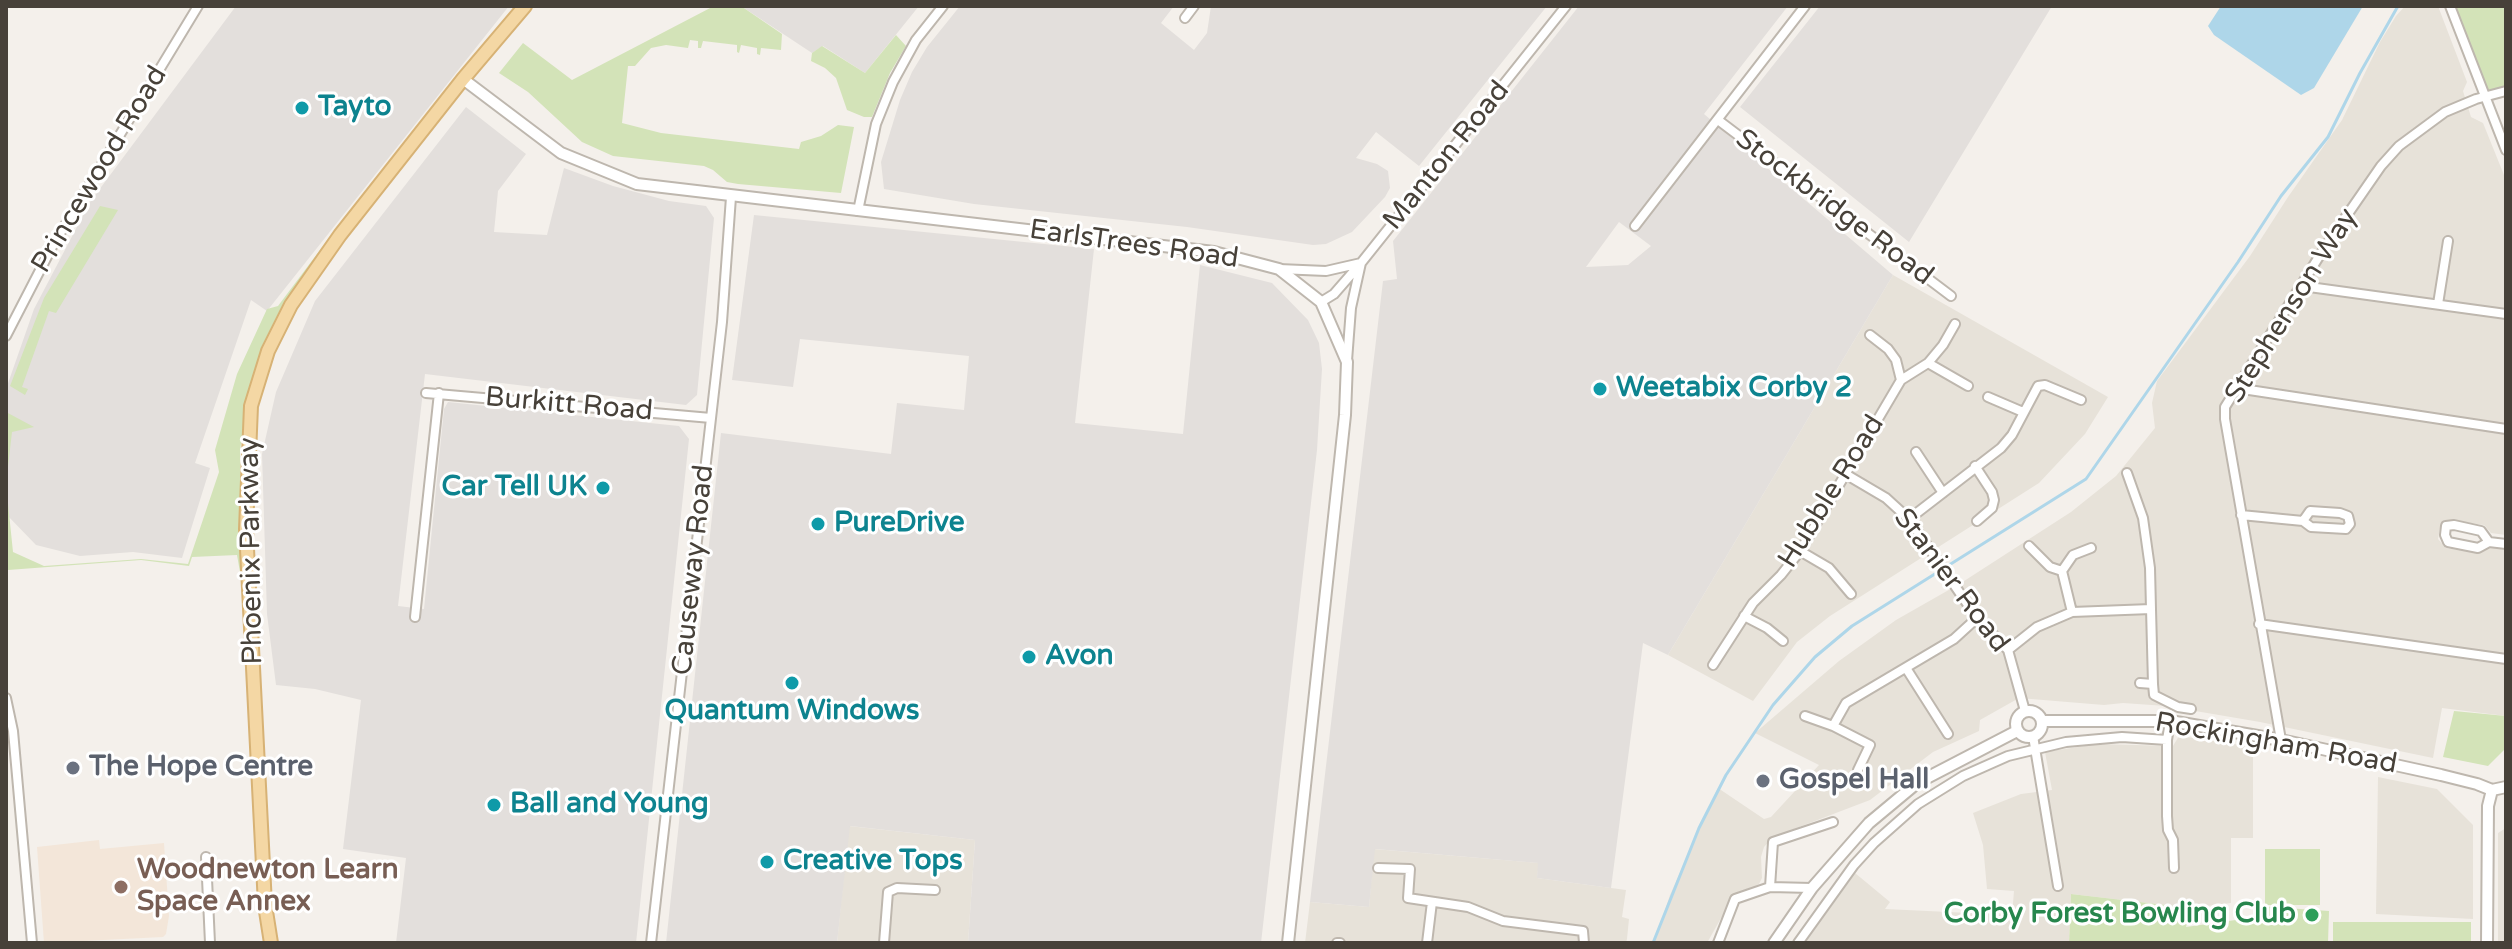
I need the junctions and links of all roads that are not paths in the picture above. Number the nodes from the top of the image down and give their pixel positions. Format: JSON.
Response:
{"nodes":[{"id":1,"x":198,"y":6,"type":"edge"},
{"id":2,"x":525,"y":6,"type":"edge"},
{"id":3,"x":943,"y":6,"type":"edge"},
{"id":4,"x":1194,"y":6,"type":"edge"},
{"id":5,"x":1566,"y":6,"type":"edge"},
{"id":6,"x":1805,"y":6,"type":"edge"},
{"id":7,"x":2450,"y":6,"type":"edge"},
{"id":8,"x":1185,"y":18,"type":"dead end"},
{"id":9,"x":463,"y":79,"type":"junction"},
{"id":10,"x":2506,"y":91,"type":"edge"},
{"id":11,"x":2485,"y":97,"type":"junction"},
{"id":12,"x":1718,"y":120,"type":"junction"},
{"id":13,"x":2506,"y":150,"type":"edge"},
{"id":14,"x":731,"y":197,"type":"junction"},
{"id":15,"x":858,"y":211,"type":"junction"},
{"id":16,"x":1635,"y":226,"type":"dead end"},
{"id":17,"x":2448,"y":241,"type":"dead end"},
{"id":18,"x":1361,"y":263,"type":"junction"},
{"id":19,"x":1279,"y":269,"type":"junction"},
{"id":20,"x":2302,"y":286,"type":"junction"},
{"id":21,"x":1951,"y":296,"type":"dead end"},
{"id":22,"x":1321,"y":302,"type":"junction"},
{"id":23,"x":2438,"y":304,"type":"junction"},
{"id":24,"x":2506,"y":314,"type":"edge"},
{"id":25,"x":1955,"y":324,"type":"dead end"},
{"id":26,"x":1870,"y":335,"type":"dead end"},
{"id":27,"x":6,"y":336,"type":"edge"},
{"id":28,"x":1347,"y":362,"type":"junction"},
{"id":29,"x":1928,"y":363,"type":"junction"},
{"id":30,"x":1901,"y":380,"type":"junction"},
{"id":31,"x":1968,"y":386,"type":"dead end"},
{"id":32,"x":2236,"y":388,"type":"junction"},
{"id":33,"x":426,"y":393,"type":"dead end"},
{"id":34,"x":439,"y":393,"type":"junction"},
{"id":35,"x":1988,"y":397,"type":"dead end"},
{"id":36,"x":2081,"y":400,"type":"dead end"},
{"id":37,"x":2023,"y":412,"type":"junction"},
{"id":38,"x":711,"y":418,"type":"junction"},
{"id":39,"x":2506,"y":429,"type":"edge"},
{"id":40,"x":1916,"y":452,"type":"dead end"},
{"id":41,"x":1975,"y":466,"type":"junction"},
{"id":42,"x":2127,"y":473,"type":"dead end"},
{"id":43,"x":1847,"y":475,"type":"junction"},
{"id":44,"x":1943,"y":493,"type":"junction"},
{"id":45,"x":2241,"y":515,"type":"junction"},
{"id":46,"x":1909,"y":519,"type":"junction"},
{"id":47,"x":1977,"y":521,"type":"dead end"},
{"id":48,"x":2303,"y":521,"type":"junction"},
{"id":49,"x":2489,"y":542,"type":"junction"},
{"id":50,"x":2506,"y":544,"type":"edge"},
{"id":51,"x":2029,"y":546,"type":"dead end"},
{"id":52,"x":2091,"y":548,"type":"dead end"},
{"id":53,"x":1800,"y":551,"type":"junction"},
{"id":54,"x":2062,"y":571,"type":"junction"},
{"id":55,"x":1851,"y":594,"type":"dead end"},
{"id":56,"x":2151,"y":609,"type":"junction"},
{"id":57,"x":2072,"y":612,"type":"junction"},
{"id":58,"x":1744,"y":616,"type":"junction"},
{"id":59,"x":415,"y":617,"type":"dead end"},
{"id":60,"x":1977,"y":618,"type":"junction"},
{"id":61,"x":2259,"y":624,"type":"junction"},
{"id":62,"x":1783,"y":641,"type":"dead end"},
{"id":63,"x":2008,"y":650,"type":"junction"},
{"id":64,"x":2506,"y":659,"type":"edge"},
{"id":65,"x":1713,"y":665,"type":"dead end"},
{"id":66,"x":1906,"y":668,"type":"junction"},
{"id":67,"x":2140,"y":683,"type":"dead end"},
{"id":68,"x":2153,"y":684,"type":"junction"},
{"id":69,"x":6,"y":698,"type":"edge"},
{"id":70,"x":2191,"y":709,"type":"dead end"},
{"id":71,"x":2025,"y":711,"type":"junction"},
{"id":72,"x":1805,"y":716,"type":"dead end"},
{"id":73,"x":2042,"y":721,"type":"junction"},
{"id":74,"x":2170,"y":721,"type":"junction"},
{"id":75,"x":1833,"y":726,"type":"junction"},
{"id":76,"x":2017,"y":731,"type":"junction"},
{"id":77,"x":1948,"y":734,"type":"dead end"},
{"id":78,"x":2167,"y":740,"type":"junction"},
{"id":79,"x":2281,"y":740,"type":"junction"},
{"id":80,"x":2035,"y":742,"type":"junction"},
{"id":81,"x":1858,"y":770,"type":"dead end"},
{"id":82,"x":1932,"y":775,"type":"junction"},
{"id":83,"x":2506,"y":787,"type":"edge"},
{"id":84,"x":1940,"y":790,"type":"junction"},
{"id":85,"x":2492,"y":790,"type":"junction"},
{"id":86,"x":1833,"y":822,"type":"dead end"},
{"id":87,"x":206,"y":857,"type":"dead end"},
{"id":88,"x":1378,"y":868,"type":"dead end"},
{"id":89,"x":2174,"y":868,"type":"dead end"},
{"id":90,"x":2058,"y":886,"type":"dead end"},
{"id":91,"x":1770,"y":887,"type":"junction"},
{"id":92,"x":1812,"y":888,"type":"junction"},
{"id":93,"x":935,"y":890,"type":"dead end"},
{"id":94,"x":1432,"y":902,"type":"junction"},
{"id":95,"x":32,"y":943,"type":"edge"},
{"id":96,"x":210,"y":943,"type":"edge"},
{"id":97,"x":271,"y":943,"type":"edge"},
{"id":98,"x":651,"y":943,"type":"edge"},
{"id":99,"x":884,"y":943,"type":"edge"},
{"id":100,"x":1288,"y":943,"type":"edge"},
{"id":101,"x":1427,"y":943,"type":"edge"},
{"id":102,"x":1584,"y":943,"type":"edge"},
{"id":103,"x":1718,"y":943,"type":"edge"},
{"id":104,"x":1774,"y":943,"type":"edge"},
{"id":105,"x":1798,"y":943,"type":"edge"},
{"id":106,"x":2487,"y":943,"type":"edge"}],
"edges":[{"from":1,"to":27,"type":"street","name":"Princewood Road"},
{"from":2,"to":9,"type":"main road","name":"Phoenix Parkway"},
{"from":3,"to":15,"type":"street"},
{"from":4,"to":8,"type":"street"},
{"from":5,"to":18,"type":"street","name":"Manton Road"},
{"from":6,"to":12,"type":"street"},
{"from":7,"to":11,"type":"street"},
{"from":9,"to":14,"type":"street","name":"EarlsTrees Road"},
{"from":9,"to":97,"type":"main road","name":"Phoenix Parkway"},
{"from":10,"to":11,"type":"street","name":"Stephenson Way"},
{"from":11,"to":13,"type":"street"},
{"from":11,"to":20,"type":"street","name":"Stephenson Way"},
{"from":12,"to":16,"type":"street"},
{"from":12,"to":21,"type":"street","name":"Stockbridge Road"},
{"from":14,"to":15,"type":"street","name":"EarlsTrees Road"},
{"from":14,"to":38,"type":"street","name":"Causeway Road"},
{"from":15,"to":19,"type":"street","name":"EarlsTrees Road"},
{"from":17,"to":23,"type":"street"},
{"from":18,"to":19,"type":"street"},
{"from":18,"to":22,"type":"street","name":"Manton Road"},
{"from":18,"to":28,"type":"street"},
{"from":19,"to":22,"type":"street","name":"EarlsTrees Road"},
{"from":20,"to":23,"type":"street"},
{"from":20,"to":32,"type":"street","name":"Stephenson Way"},
{"from":22,"to":28,"type":"street","name":"EarlsTrees Road"},
{"from":23,"to":24,"type":"street"},
{"from":25,"to":29,"type":"street","name":"Hubble Road"},
{"from":26,"to":30,"type":"street"},
{"from":28,"to":100,"type":"street","name":"EarlsTrees Road"},
{"from":29,"to":30,"type":"street","name":"Hubble Road"},
{"from":29,"to":31,"type":"street"},
{"from":30,"to":43,"type":"street","name":"Hubble Road"},
{"from":32,"to":39,"type":"street"},
{"from":32,"to":45,"type":"street","name":"Stephenson Way"},
{"from":33,"to":34,"type":"street","name":"Burkitt Road"},
{"from":34,"to":38,"type":"street","name":"Burkitt Road"},
{"from":34,"to":59,"type":"street"},
{"from":35,"to":37,"type":"street"},
{"from":36,"to":37,"type":"street"},
{"from":37,"to":41,"type":"street"},
{"from":38,"to":98,"type":"street","name":"Causeway Road"},
{"from":40,"to":44,"type":"street"},
{"from":41,"to":44,"type":"street"},
{"from":41,"to":47,"type":"street"},
{"from":42,"to":56,"type":"street"},
{"from":43,"to":46,"type":"street","name":"Stanier Road"},
{"from":43,"to":53,"type":"street","name":"Hubble Road"},
{"from":44,"to":46,"type":"street"},
{"from":45,"to":48,"type":"street"},
{"from":45,"to":61,"type":"street","name":"Stephenson Way"},
{"from":46,"to":60,"type":"street","name":"Stanier Road"},
{"from":48,"to":48,"type":"street"},
{"from":49,"to":49,"type":"street"},
{"from":49,"to":50,"type":"street"},
{"from":51,"to":54,"type":"street"},
{"from":52,"to":54,"type":"street"},
{"from":53,"to":55,"type":"street"},
{"from":53,"to":58,"type":"street","name":"Hubble Road"},
{"from":54,"to":57,"type":"street"},
{"from":56,"to":57,"type":"street"},
{"from":56,"to":68,"type":"street"},
{"from":57,"to":63,"type":"street"},
{"from":58,"to":62,"type":"street"},
{"from":58,"to":65,"type":"street","name":"Hubble Road"},
{"from":60,"to":63,"type":"street","name":"Stanier Road"},
{"from":60,"to":66,"type":"street"},
{"from":61,"to":64,"type":"street"},
{"from":61,"to":79,"type":"street","name":"Stephenson Way"},
{"from":63,"to":71,"type":"street","name":"Stanier Road"},
{"from":66,"to":75,"type":"street"},
{"from":66,"to":77,"type":"street"},
{"from":67,"to":68,"type":"street"},
{"from":68,"to":70,"type":"street"},
{"from":69,"to":95,"type":"street"},
{"from":71,"to":73,"type":"street"},
{"from":71,"to":76,"type":"street"},
{"from":72,"to":75,"type":"street"},
{"from":73,"to":74,"type":"street","name":"Rockingham Road"},
{"from":73,"to":80,"type":"street"},
{"from":74,"to":78,"type":"street"},
{"from":74,"to":79,"type":"street","name":"Rockingham Road"},
{"from":75,"to":81,"type":"street"},
{"from":76,"to":80,"type":"street"},
{"from":76,"to":82,"type":"street"},
{"from":78,"to":80,"type":"street"},
{"from":78,"to":89,"type":"street"},
{"from":79,"to":85,"type":"street","name":"Rockingham Road"},
{"from":80,"to":84,"type":"street"},
{"from":80,"to":90,"type":"street"},
{"from":82,"to":84,"type":"street"},
{"from":82,"to":92,"type":"street"},
{"from":83,"to":85,"type":"street","name":"Rockingham Road"},
{"from":84,"to":105,"type":"street"},
{"from":85,"to":106,"type":"street"},
{"from":86,"to":91,"type":"street"},
{"from":87,"to":96,"type":"street"},
{"from":88,"to":94,"type":"street"},
{"from":91,"to":92,"type":"street"},
{"from":91,"to":103,"type":"street"},
{"from":92,"to":104,"type":"street"},
{"from":93,"to":99,"type":"street"},
{"from":94,"to":101,"type":"street"},
{"from":94,"to":102,"type":"street"}]}
